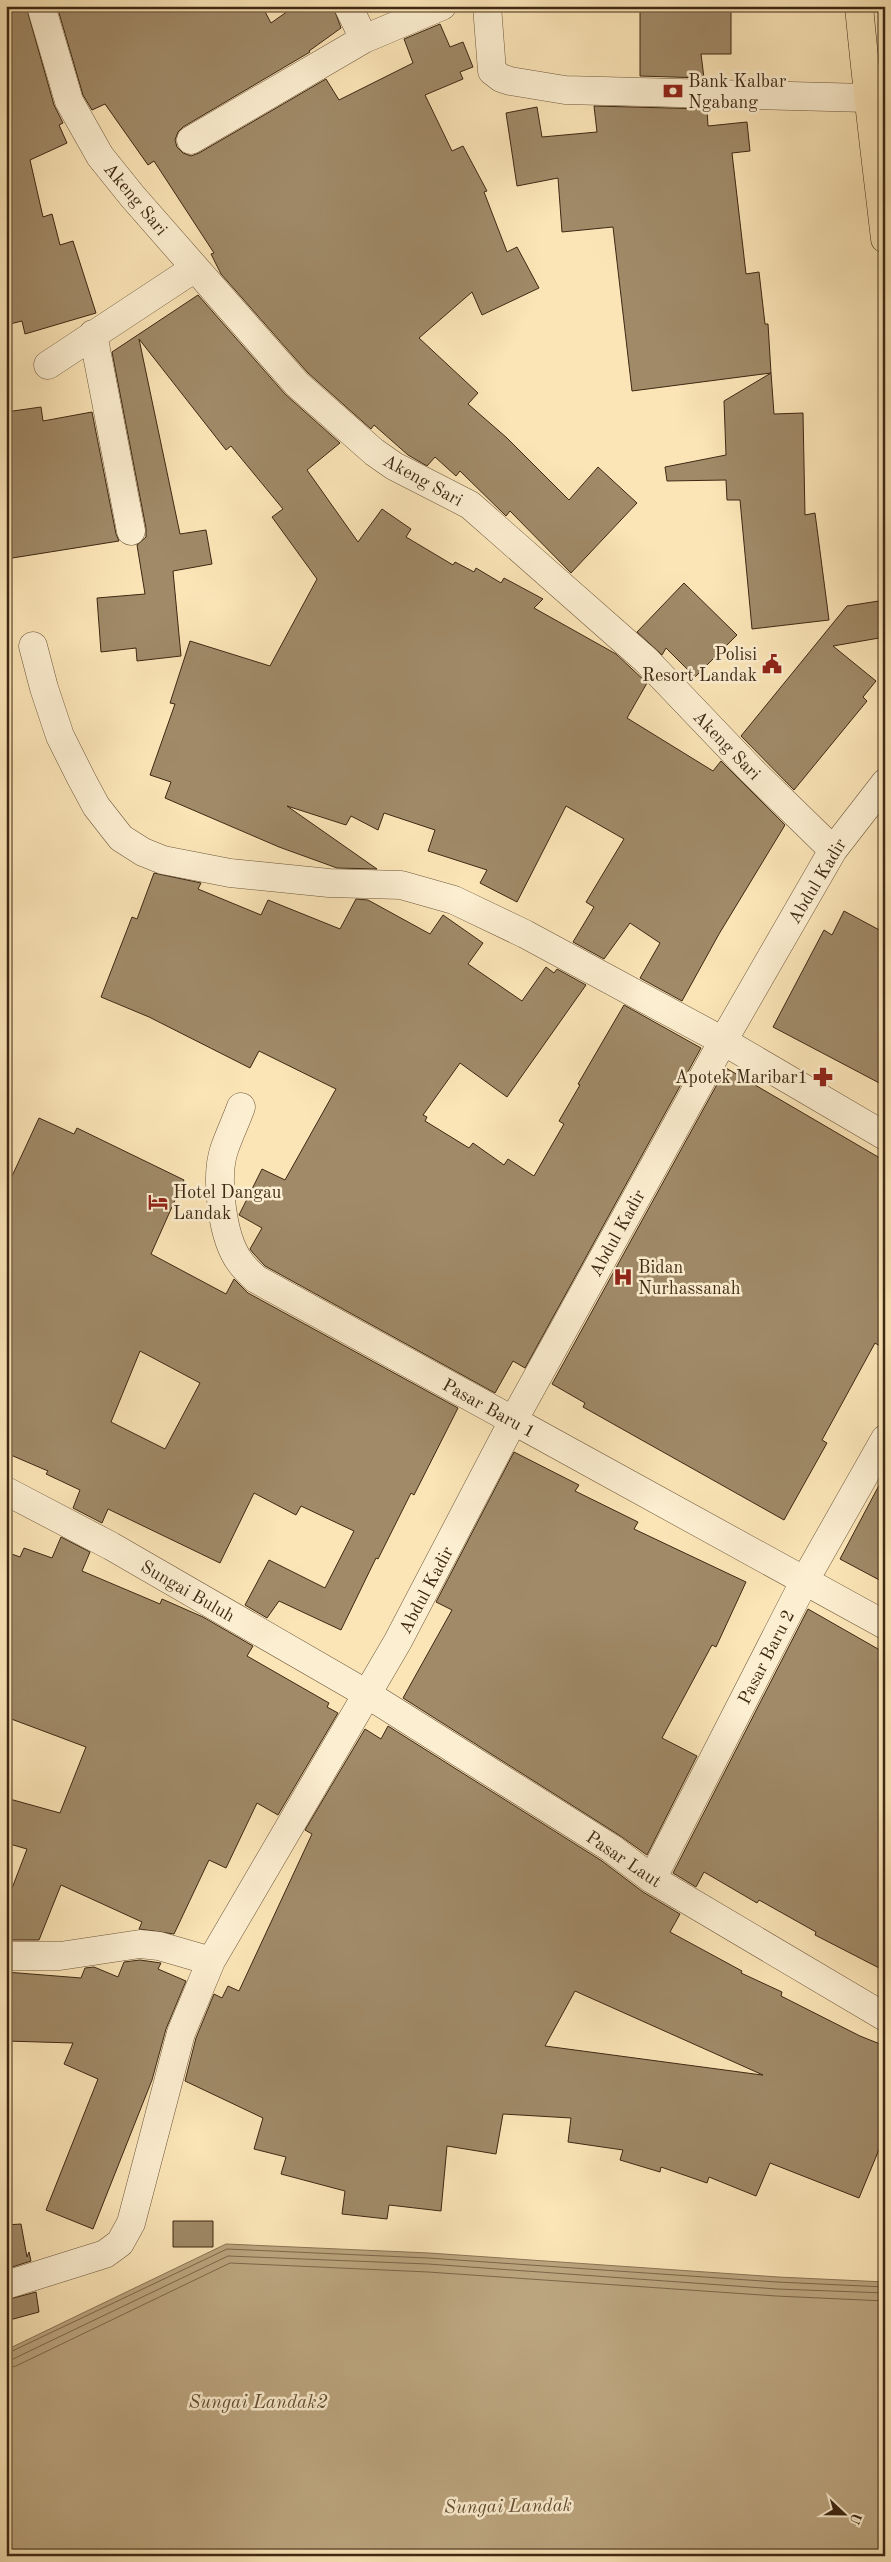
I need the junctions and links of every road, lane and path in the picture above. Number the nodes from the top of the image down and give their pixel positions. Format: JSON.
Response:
{"nodes":[{"id":1,"x":41,"y":6,"type":"edge"},
{"id":2,"x":348,"y":6,"type":"edge"},
{"id":3,"x":442,"y":6,"type":"edge"},
{"id":4,"x":487,"y":6,"type":"edge"},
{"id":5,"x":859,"y":6,"type":"edge"},
{"id":6,"x":364,"y":39,"type":"junction"},
{"id":7,"x":867,"y":98,"type":"junction"},
{"id":8,"x":879,"y":137,"type":"edge"},
{"id":9,"x":191,"y":140,"type":"dead end"},
{"id":10,"x":885,"y":238,"type":"edge"},
{"id":11,"x":195,"y":268,"type":"junction"},
{"id":12,"x":93,"y":334,"type":"junction"},
{"id":13,"x":48,"y":365,"type":"dead end"},
{"id":14,"x":131,"y":531,"type":"dead end"},
{"id":15,"x":34,"y":646,"type":"dead end"},
{"id":16,"x":885,"y":782,"type":"edge"},
{"id":17,"x":833,"y":850,"type":"junction"},
{"id":18,"x":724,"y":1041,"type":"junction"},
{"id":19,"x":241,"y":1107,"type":"dead end"},
{"id":20,"x":885,"y":1136,"type":"edge"},
{"id":21,"x":513,"y":1421,"type":"junction"},
{"id":22,"x":885,"y":1439,"type":"edge"},
{"id":23,"x":6,"y":1491,"type":"edge"},
{"id":24,"x":805,"y":1580,"type":"junction"},
{"id":25,"x":885,"y":1625,"type":"edge"},
{"id":26,"x":367,"y":1694,"type":"junction"},
{"id":27,"x":652,"y":1879,"type":"junction"},
{"id":28,"x":6,"y":1956,"type":"edge"},
{"id":29,"x":211,"y":1961,"type":"junction"},
{"id":30,"x":885,"y":2017,"type":"edge"},
{"id":31,"x":6,"y":2285,"type":"edge"}],
"edges":[{"from":1,"to":11,"type":"street","name":"Akeng Sari"},
{"from":2,"to":6,"type":"street"},
{"from":3,"to":6,"type":"street"},
{"from":4,"to":7,"type":"street"},
{"from":5,"to":7,"type":"highway"},
{"from":6,"to":9,"type":"street"},
{"from":7,"to":8,"type":"highway"},
{"from":8,"to":10,"type":"highway"},
{"from":11,"to":12,"type":"street"},
{"from":11,"to":17,"type":"street","name":"Akeng Sari"},
{"from":12,"to":13,"type":"street"},
{"from":12,"to":14,"type":"street"},
{"from":15,"to":18,"type":"street"},
{"from":16,"to":17,"type":"street","name":"Abdul Kadir"},
{"from":17,"to":18,"type":"street","name":"Abdul Kadir"},
{"from":18,"to":20,"type":"street"},
{"from":18,"to":21,"type":"street","name":"Abdul Kadir"},
{"from":19,"to":21,"type":"street","name":"Pasar Baru 1"},
{"from":21,"to":24,"type":"street","name":"Pasar Baru 1"},
{"from":21,"to":26,"type":"street","name":"Abdul Kadir"},
{"from":22,"to":24,"type":"street","name":"Pasar Baru 2"},
{"from":23,"to":26,"type":"street","name":"Sungai Buluh"},
{"from":24,"to":25,"type":"street","name":"Pasar Baru 1"},
{"from":24,"to":27,"type":"street","name":"Pasar Baru 2"},
{"from":26,"to":27,"type":"street","name":"Pasar Laut"},
{"from":26,"to":29,"type":"street","name":"Abdul Kadir"},
{"from":27,"to":30,"type":"street","name":"Pasar Laut"},
{"from":28,"to":29,"type":"street"},
{"from":29,"to":31,"type":"street","name":"Abdul Kadir"}]}
